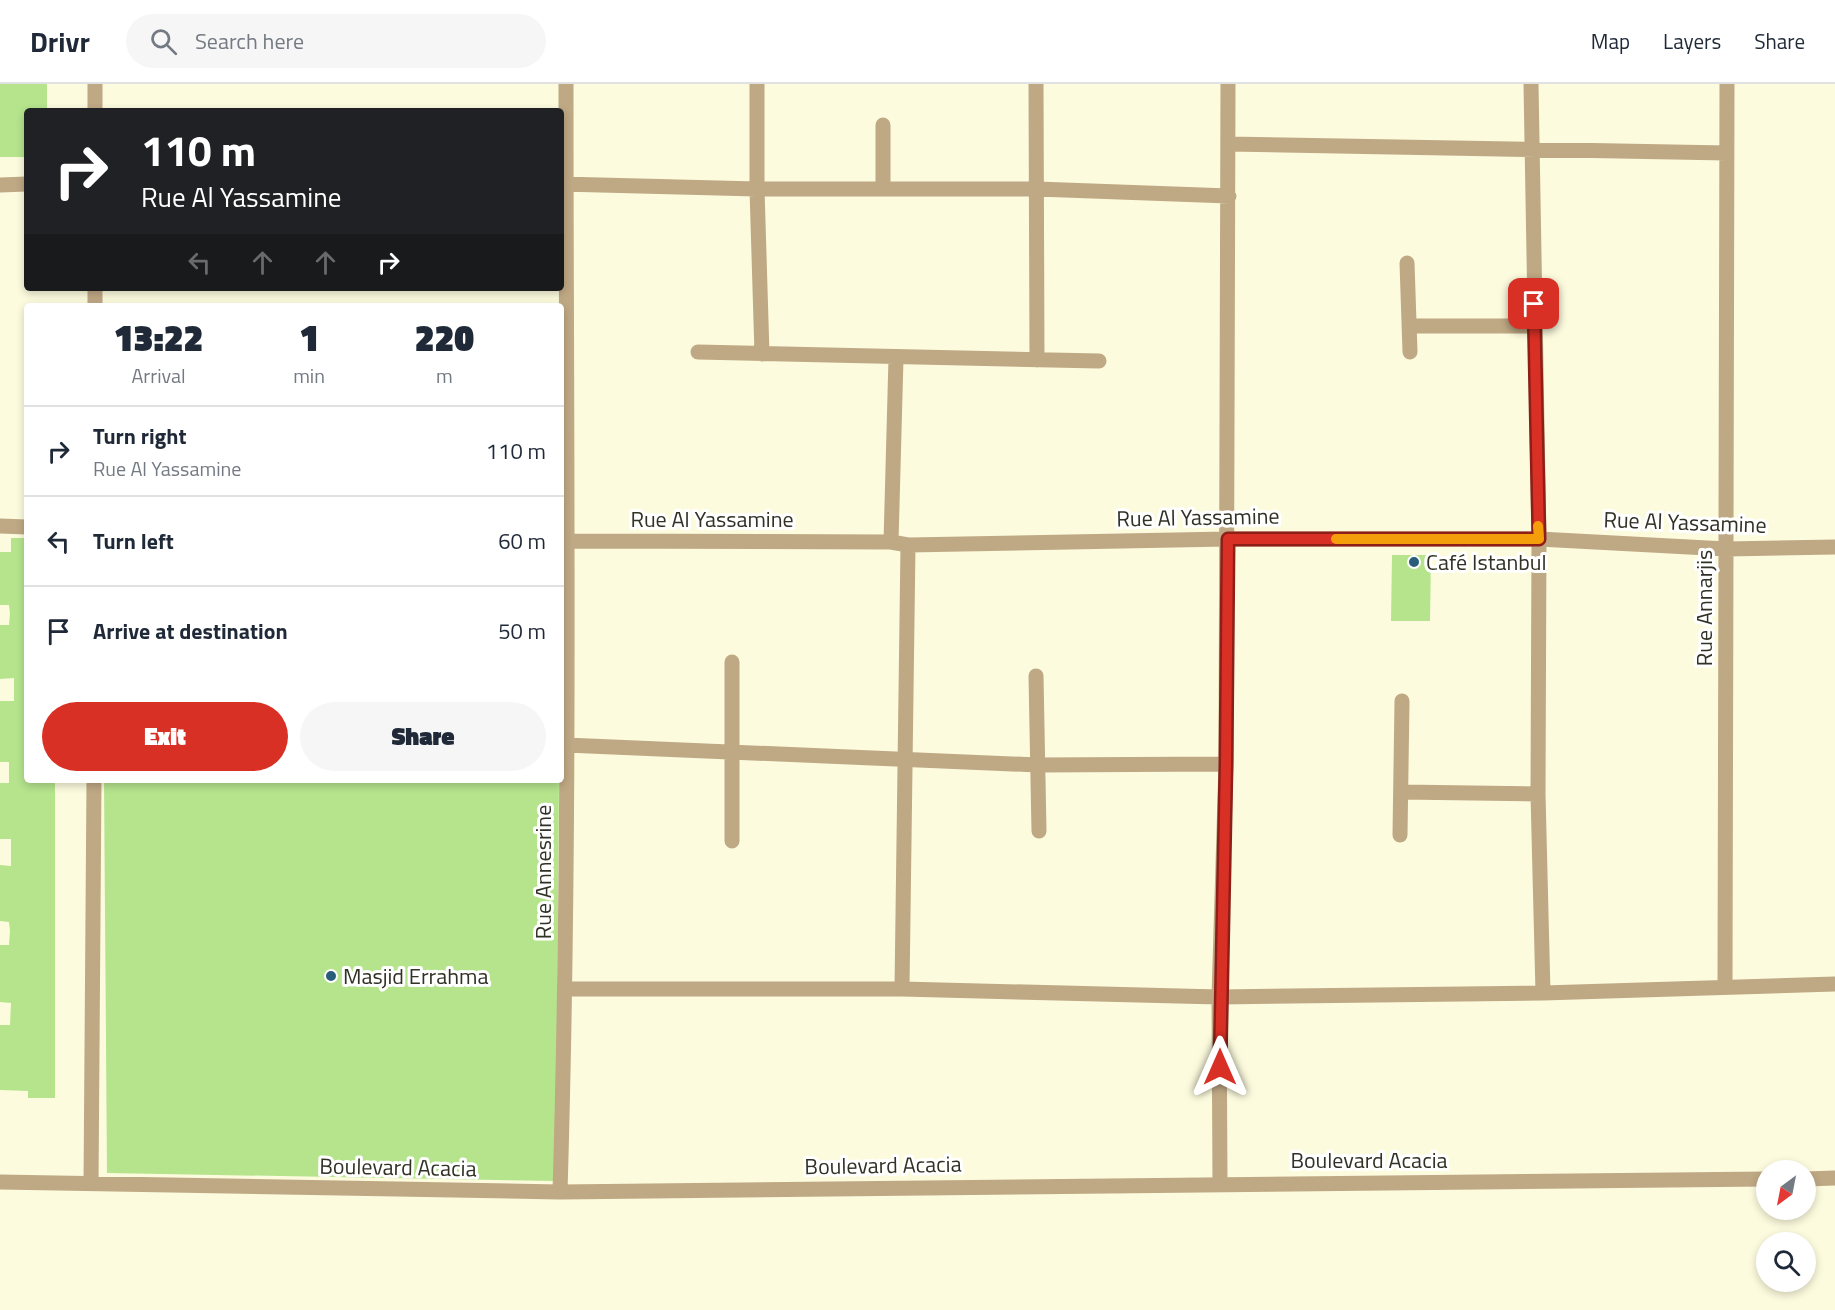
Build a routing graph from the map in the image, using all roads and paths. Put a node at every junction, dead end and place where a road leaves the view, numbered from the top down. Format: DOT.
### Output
graph roads {
  1 [pos="95,84"];
  2 [pos="566,84"];
  3 [pos="757,84"];
  4 [pos="1036,84"];
  5 [pos="1228,84"];
  6 [pos="1531,84"];
  7 [pos="1727,84"];
  8 [pos="95,108"];
  9 [pos="883,125"];
  10 [pos="1228,144"];
  11 [pos="1530,149"];
  12 [pos="564,151"];
  13 [pos="1728,153"];
  14 [pos="24,184"];
  15 [pos="564,184"];
  16 [pos="0,185"];
  17 [pos="883,188"];
  18 [pos="757,189"];
  19 [pos="1037,189"];
  20 [pos="1229,196"];
  21 [pos="1407,264"];
  22 [pos="1409,326"];
  23 [pos="1534,326"];
  24 [pos="698,352"];
  25 [pos="1410,352"];
  26 [pos="762,354"];
  27 [pos="897,358"];
  28 [pos="1037,360"];
  29 [pos="1099,361"];
  30 [pos="564,362"];
  31 [pos="0,526"];
  32 [pos="24,527"];
  33 [pos="1228,539"];
  34 [pos="1539,539"];
  35 [pos="565,541"];
  36 [pos="891,542"];
  37 [pos="908,545"];
  38 [pos="1835,547"];
  39 [pos="1726,549"];
  40 [pos="732,662"];
  41 [pos="1036,676"];
  42 [pos="1402,701"];
  43 [pos="566,745"];
  44 [pos="732,752"];
  45 [pos="903,759"];
  46 [pos="1226,764"];
  47 [pos="1038,765"];
  48 [pos="94,783"];
  49 [pos="1402,792"];
  50 [pos="1538,794"];
  51 [pos="1039,831"];
  52 [pos="1400,835"];
  53 [pos="732,842"];
  54 [pos="1835,984"];
  55 [pos="1725,987"];
  56 [pos="566,989"];
  57 [pos="902,989"];
  58 [pos="1544,993"];
  59 [pos="1220,997"];
  60 [pos="1835,1178"];
  61 [pos="1756,1179"];
  62 [pos="1816,1179"];
  63 [pos="0,1182"];
  64 [pos="1220,1183"];
  65 [pos="91,1184"];
  66 [pos="560,1192"];
  1 -- 8 [label="street"];
  2 -- 12 [label="street, Rue Annesrine"];
  3 -- 18 [label="street"];
  4 -- 19 [label="street"];
  5 -- 10 [label="street"];
  6 -- 11 [label="street"];
  7 -- 13 [label="street, Rue Annarjis"];
  9 -- 17 [label="street"];
  10 -- 11 [label="street"];
  10 -- 20 [label="street"];
  11 -- 13 [label="street"];
  11 -- 23 [label="street"];
  13 -- 39 [label="street, Rue Annarjis"];
  14 -- 16 [label="street"];
  15 -- 18 [label="street"];
  17 -- 18 [label="street"];
  17 -- 19 [label="street"];
  18 -- 26 [label="street"];
  19 -- 20 [label="street"];
  19 -- 28 [label="street"];
  20 -- 33 [label="street"];
  21 -- 22 [label="street"];
  22 -- 23 [label="street"];
  22 -- 25 [label="street"];
  23 -- 34 [label="street"];
  24 -- 26 [label="street"];
  26 -- 27 [label="street"];
  27 -- 28 [label="street"];
  27 -- 36 [label="street"];
  28 -- 29 [label="street"];
  30 -- 35 [label="street, Rue Annesrine"];
  31 -- 32 [label="street"];
  33 -- 34 [label="street, Rue Al Yassamine"];
  33 -- 37 [label="street, Rue Al Yassamine"];
  33 -- 46 [label="street"];
  34 -- 39 [label="street, Rue Al Yassamine"];
  34 -- 50 [label="street"];
  35 -- 36 [label="street, Rue Al Yassamine"];
  35 -- 43 [label="street, Rue Annesrine"];
  36 -- 37 [label="street, Rue Al Yassamine"];
  37 -- 45 [label="street"];
  38 -- 39 [label="street, Rue Al Yassamine"];
  39 -- 55 [label="street, Rue Annarjis"];
  40 -- 44 [label="street"];
  41 -- 47 [label="street"];
  42 -- 49 [label="street"];
  43 -- 44 [label="street"];
  43 -- 56 [label="street, Rue Annesrine"];
  44 -- 45 [label="street"];
  44 -- 53 [label="street"];
  45 -- 47 [label="street"];
  45 -- 57 [label="street"];
  46 -- 47 [label="street"];
  46 -- 59 [label="street"];
  47 -- 51 [label="street"];
  48 -- 65 [label="street"];
  49 -- 50 [label="street"];
  49 -- 52 [label="street"];
  50 -- 58 [label="street"];
  54 -- 55 [label="street"];
  55 -- 58 [label="street"];
  56 -- 57 [label="street"];
  56 -- 66 [label="street, Rue Annesrine"];
  57 -- 59 [label="street"];
  58 -- 59 [label="street"];
  59 -- 64 [label="street"];
  60 -- 62 [label="street"];
  61 -- 64 [label="street, Boulevard Acacia"];
  63 -- 65 [label="street, Boulevard Acacia"];
  64 -- 66 [label="street, Boulevard Acacia"];
  65 -- 66 [label="street, Boulevard Acacia"];
}
